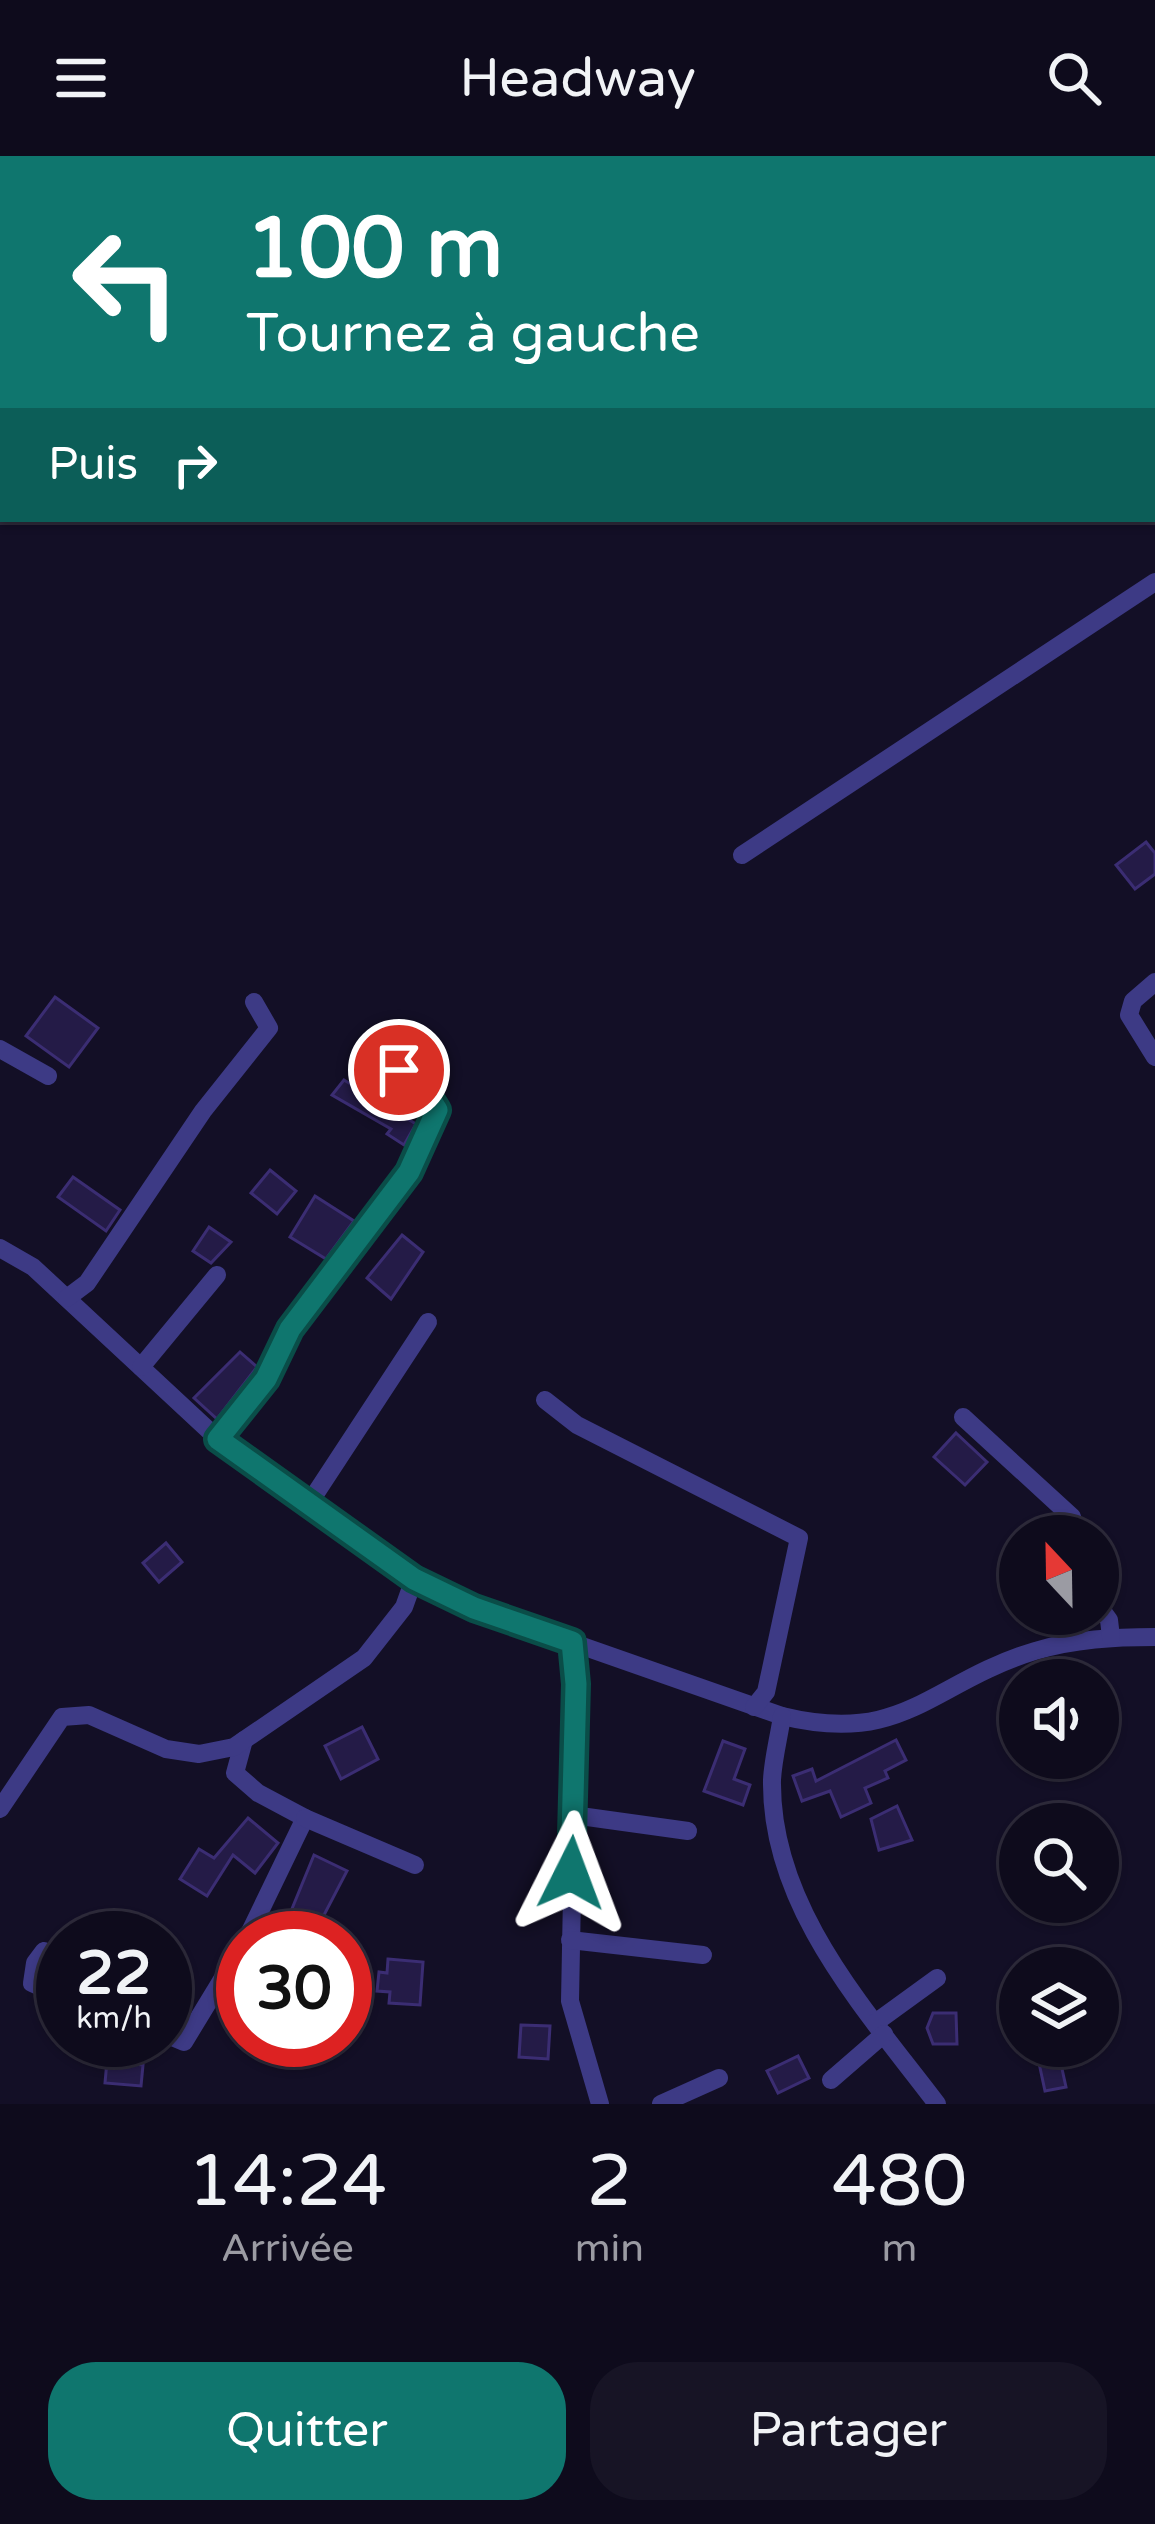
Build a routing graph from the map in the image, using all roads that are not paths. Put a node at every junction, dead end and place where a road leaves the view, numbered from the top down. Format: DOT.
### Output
graph roads {
  1 [pos="1155,582"];
  2 [pos="742,855"];
  3 [pos="1155,982"];
  4 [pos="254,1002"];
  5 [pos="0,1048"];
  6 [pos="376,1056"];
  7 [pos="1155,1058"];
  8 [pos="48,1076"];
  9 [pos="0,1248"];
  10 [pos="217,1275"];
  11 [pos="67,1298"];
  12 [pos="428,1322"];
  13 [pos="141,1367"];
  14 [pos="544,1400"];
  15 [pos="963,1417"];
  16 [pos="218,1439"];
  17 [pos="308,1505"];
  18 [pos="1070,1515"];
  19 [pos="414,1579"];
  20 [pos="1111,1637"];
  21 [pos="1155,1637"];
  22 [pos="572,1642"];
  23 [pos="754,1707"];
  24 [pos="782,1716"];
  25 [pos="244,1740"];
  26 [pos="0,1809"];
  27 [pos="573,1815"];
  28 [pos="305,1818"];
  29 [pos="688,1831"];
  30 [pos="415,1865"];
  31 [pos="260,1911"];
  32 [pos="570,1940"];
  33 [pos="703,1955"];
  34 [pos="938,1978"];
  35 [pos="216,1994"];
  36 [pos="879,2029"];
  37 [pos="192,2034"];
  38 [pos="718,2078"];
  39 [pos="831,2080"];
  40 [pos="600,2104"];
  41 [pos="662,2104"];
  42 [pos="937,2104"];
  1 -- 2 [label="street"];
  3 -- 7 [label="street"];
  4 -- 11 [label="street"];
  5 -- 8 [label="street"];
  6 -- 16 [label="street"];
  9 -- 11 [label="street"];
  10 -- 13 [label="street"];
  11 -- 13 [label="street"];
  12 -- 17 [label="street"];
  13 -- 16 [label="street"];
  14 -- 23 [label="street"];
  15 -- 18 [label="street"];
  16 -- 17 [label="street"];
  17 -- 19 [label="street"];
  19 -- 22 [label="street"];
  19 -- 25 [label="street"];
  20 -- 21 [label="street"];
  20 -- 24 [label="street"];
  22 -- 23 [label="street"];
  22 -- 27 [label="street"];
  23 -- 24 [label="street"];
  24 -- 36 [label="street"];
  25 -- 26 [label="street"];
  25 -- 28 [label="street"];
  27 -- 29 [label="street"];
  27 -- 32 [label="street"];
  28 -- 30 [label="street"];
  28 -- 31 [label="street"];
  32 -- 33 [label="street"];
  32 -- 40 [label="street"];
  34 -- 36 [label="street"];
  35 -- 37 [label="street"];
  36 -- 39 [label="street"];
  36 -- 42 [label="street"];
  38 -- 41 [label="street"];
}
